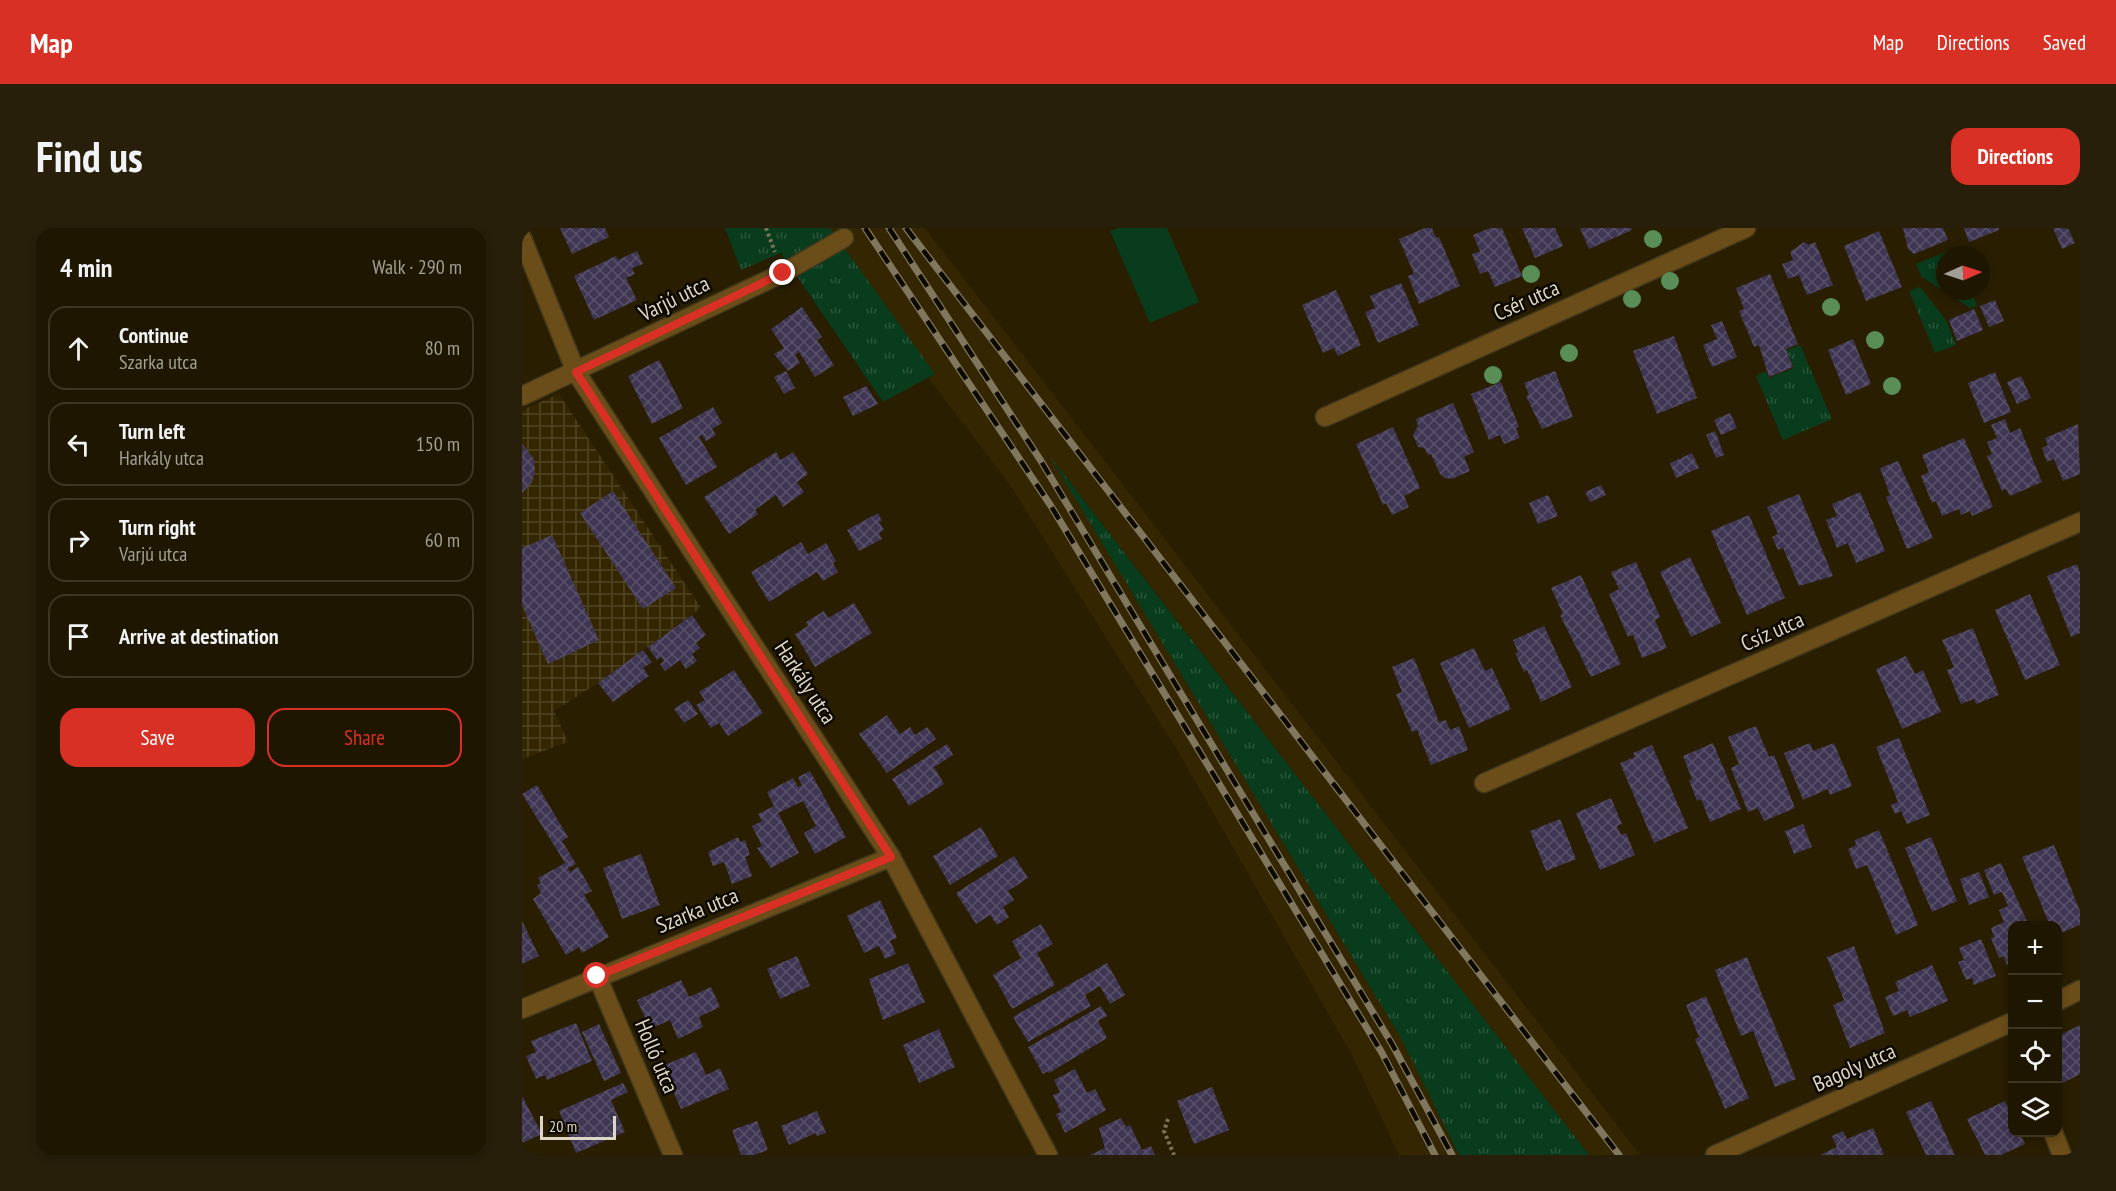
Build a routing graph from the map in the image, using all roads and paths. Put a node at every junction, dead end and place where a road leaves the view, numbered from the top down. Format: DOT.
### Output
graph roads {
  1 [pos="1746,228"];
  2 [pos="522,238"];
  3 [pos="844,238"];
  4 [pos="576,372"];
  5 [pos="522,396"];
  6 [pos="1326,417"];
  7 [pos="2080,522"];
  8 [pos="1484,783"];
  9 [pos="891,857"];
  10 [pos="597,976"];
  11 [pos="2080,990"];
  12 [pos="2062,999"];
  13 [pos="522,1009"];
  14 [pos="2008,1027"];
  15 [pos="1168,1119"];
  16 [pos="2055,1137"];
  17 [pos="673,1155"];
  18 [pos="1048,1155"];
  19 [pos="1174,1155"];
  20 [pos="1714,1155"];
  21 [pos="2062,1155"];
  1 -- 6 [label="street, Csér utca"];
  2 -- 4 [label="street, Harkály utca"];
  3 -- 4 [label="street, Varjú utca"];
  4 -- 5 [label="street, Varjú utca"];
  4 -- 9 [label="street, Harkály utca"];
  7 -- 8 [label="street, Csíz utca"];
  9 -- 10 [label="street, Szarka utca"];
  9 -- 18 [label="street, Harkály utca"];
  10 -- 13 [label="street, Szarka utca"];
  10 -- 17 [label="street, Holló utca"];
  11 -- 12 [label="street"];
  14 -- 20 [label="street, Bagoly utca"];
  15 -- 19 [label="path"];
  16 -- 21 [label="street"];
}
